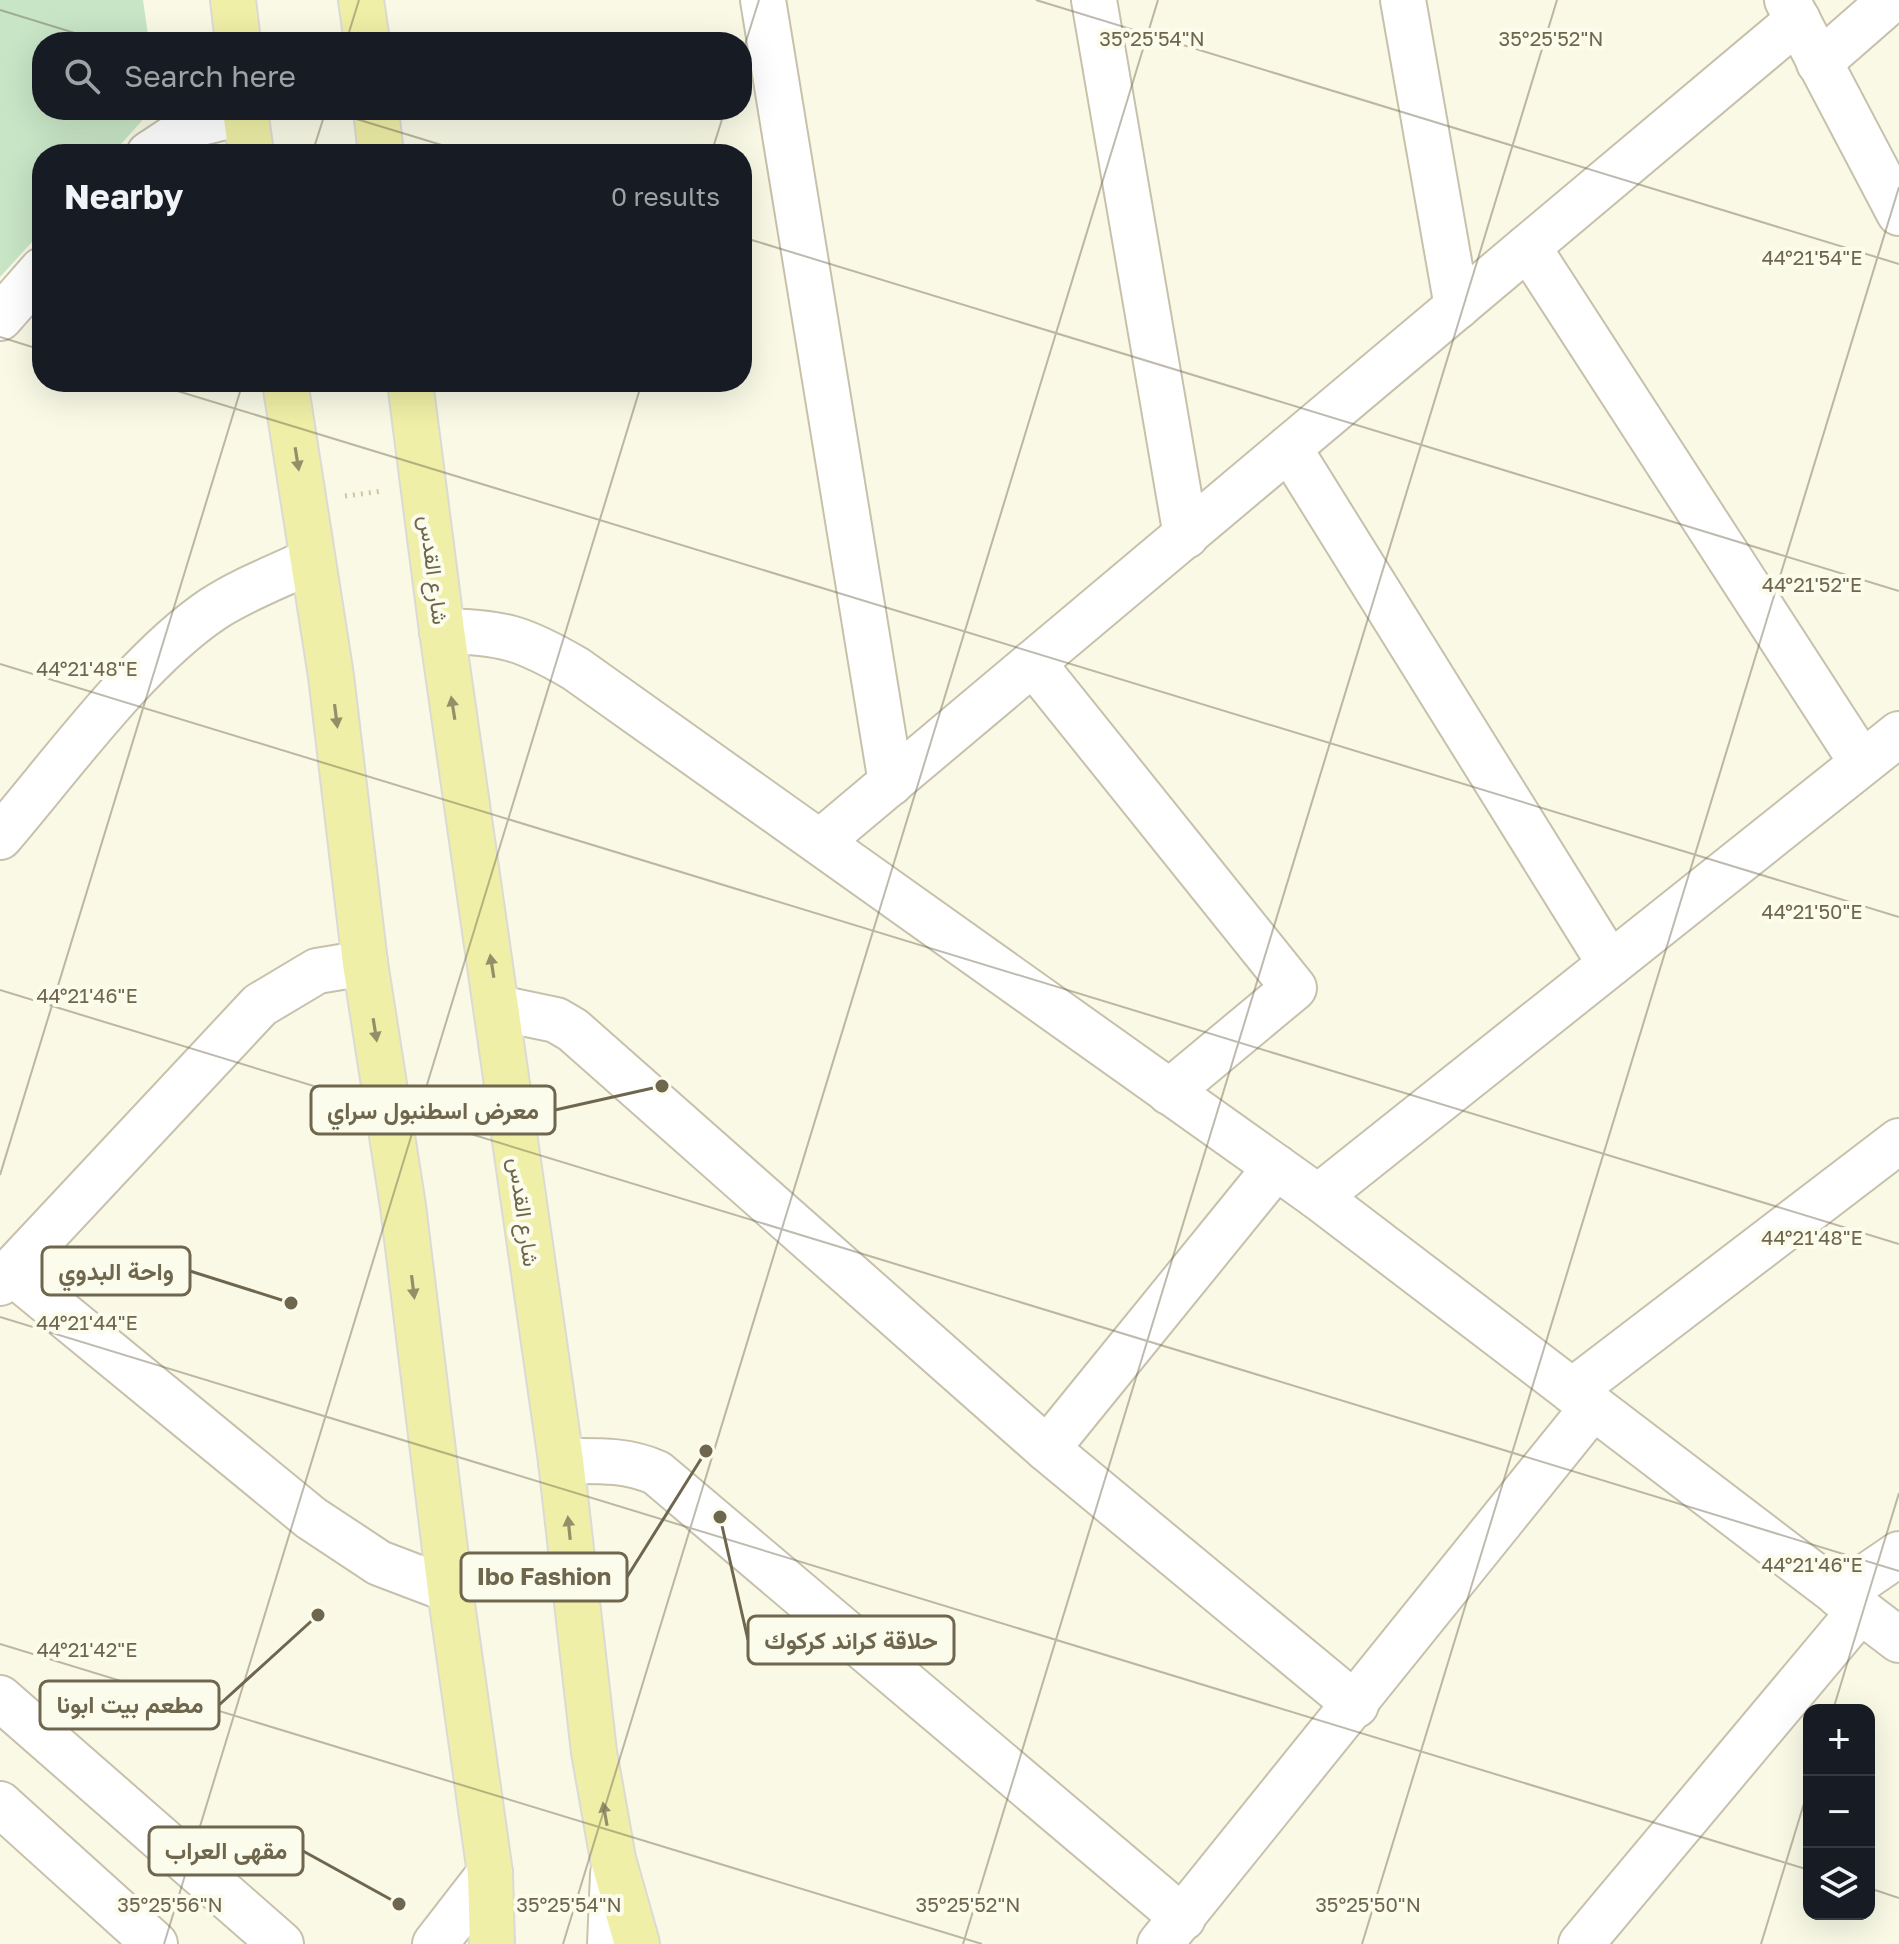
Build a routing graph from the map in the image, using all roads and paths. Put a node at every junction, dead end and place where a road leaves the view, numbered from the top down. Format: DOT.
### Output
graph roads {
  1 [pos="233,0"];
  2 [pos="361,0"];
  3 [pos="763,0"];
  4 [pos="1094,0"];
  5 [pos="1403,0"];
  6 [pos="1891,0"];
  7 [pos="1793,10"];
  8 [pos="237,32"];
  9 [pos="366,32"];
  10 [pos="1819,63"];
  11 [pos="377,120"];
  12 [pos="247,125"];
  13 [pos="164,144"];
  14 [pos="380,144"];
  15 [pos="1899,213"];
  16 [pos="1528,247"];
  17 [pos="32,281"];
  18 [pos="1457,307"];
  19 [pos="0,318"];
  20 [pos="286,392"];
  21 [pos="411,392"];
  22 [pos="1289,448"];
  23 [pos="423,486"];
  24 [pos="303,502"];
  25 [pos="1186,536"];
  26 [pos="312,560"];
  27 [pos="442,631"];
  28 [pos="1033,663"];
  29 [pos="1899,734"];
  30 [pos="1862,763"];
  31 [pos="891,783"];
  32 [pos="0,837"];
  33 [pos="820,842"];
  34 [pos="365,963"];
  35 [pos="1610,964"];
  36 [pos="498,1008"];
  37 [pos="1169,1092"];
  38 [pos="1899,1141"];
  39 [pos="1276,1167"];
  40 [pos="1318,1197"];
  41 [pos="5,1277"];
  42 [pos="1583,1399"];
  43 [pos="1047,1449"];
  44 [pos="561,1461"];
  45 [pos="1899,1554"];
  46 [pos="450,1590"];
  47 [pos="1850,1603"];
  48 [pos="1899,1640"];
  49 [pos="0,1698"];
  50 [pos="1356,1705"];
  51 [pos="0,1804"];
  52 [pos="613,1859"];
  53 [pos="490,1873"];
  54 [pos="1172,1931"];
  55 [pos="155,1944"];
  56 [pos="281,1944"];
  57 [pos="435,1944"];
  58 [pos="492,1944"];
  59 [pos="511,1944"];
  60 [pos="610,1944"];
  61 [pos="637,1944"];
  62 [pos="1581,1944"];
  1 -- 8 [label="main road"];
  2 -- 9 [label="main road"];
  3 -- 31 [label="street"];
  4 -- 25 [label="street"];
  5 -- 18 [label="street"];
  6 -- 10 [label="street"];
  7 -- 10 [label="street"];
  7 -- 16 [label="street"];
  10 -- 15 [label="street"];
  11 -- 14 [label="main road"];
  12 -- 13 [label="street"];
  16 -- 18 [label="street"];
  16 -- 30 [label="street"];
  17 -- 19 [label="street"];
  18 -- 22 [label="street"];
  20 -- 24 [label="main road, one-way"];
  21 -- 23 [label="main road, شارع القدس"];
  22 -- 25 [label="street"];
  22 -- 35 [label="street"];
  23 -- 24 [label="path"];
  23 -- 27 [label="main road, شارع القدس"];
  24 -- 26 [label="main road"];
  25 -- 28 [label="street"];
  26 -- 32 [label="street"];
  26 -- 34 [label="main road, one-way"];
  27 -- 33 [label="street"];
  36 -- 27 [label="main road, شارع القدس, one-way"];
  28 -- 31 [label="street"];
  28 -- 37 [label="street"];
  29 -- 30 [label="street"];
  30 -- 35 [label="street"];
  31 -- 33 [label="street"];
  33 -- 37 [label="street"];
  34 -- 41 [label="street"];
  34 -- 46 [label="main road, one-way"];
  35 -- 40 [label="street"];
  36 -- 43 [label="street"];
  36 -- 44 [label="main road, شارع القدس"];
  37 -- 39 [label="street"];
  38 -- 42 [label="street"];
  39 -- 40 [label="street"];
  39 -- 43 [label="street"];
  40 -- 42 [label="street"];
  41 -- 46 [label="street"];
  42 -- 47 [label="street"];
  42 -- 50 [label="street"];
  43 -- 50 [label="street"];
  52 -- 44 [label="main road, شارع القدس, one-way"];
  44 -- 54 [label="street"];
  45 -- 47 [label="street"];
  46 -- 53 [label="main road"];
  47 -- 48 [label="street"];
  47 -- 62 [label="street"];
  49 -- 56 [label="street"];
  50 -- 54 [label="street"];
  51 -- 55 [label="street"];
  52 -- 60 [label="street"];
  52 -- 61 [label="main road, شارع القدس"];
  53 -- 57 [label="street"];
  53 -- 58 [label="main road"];
  53 -- 59 [label="street"];
}
